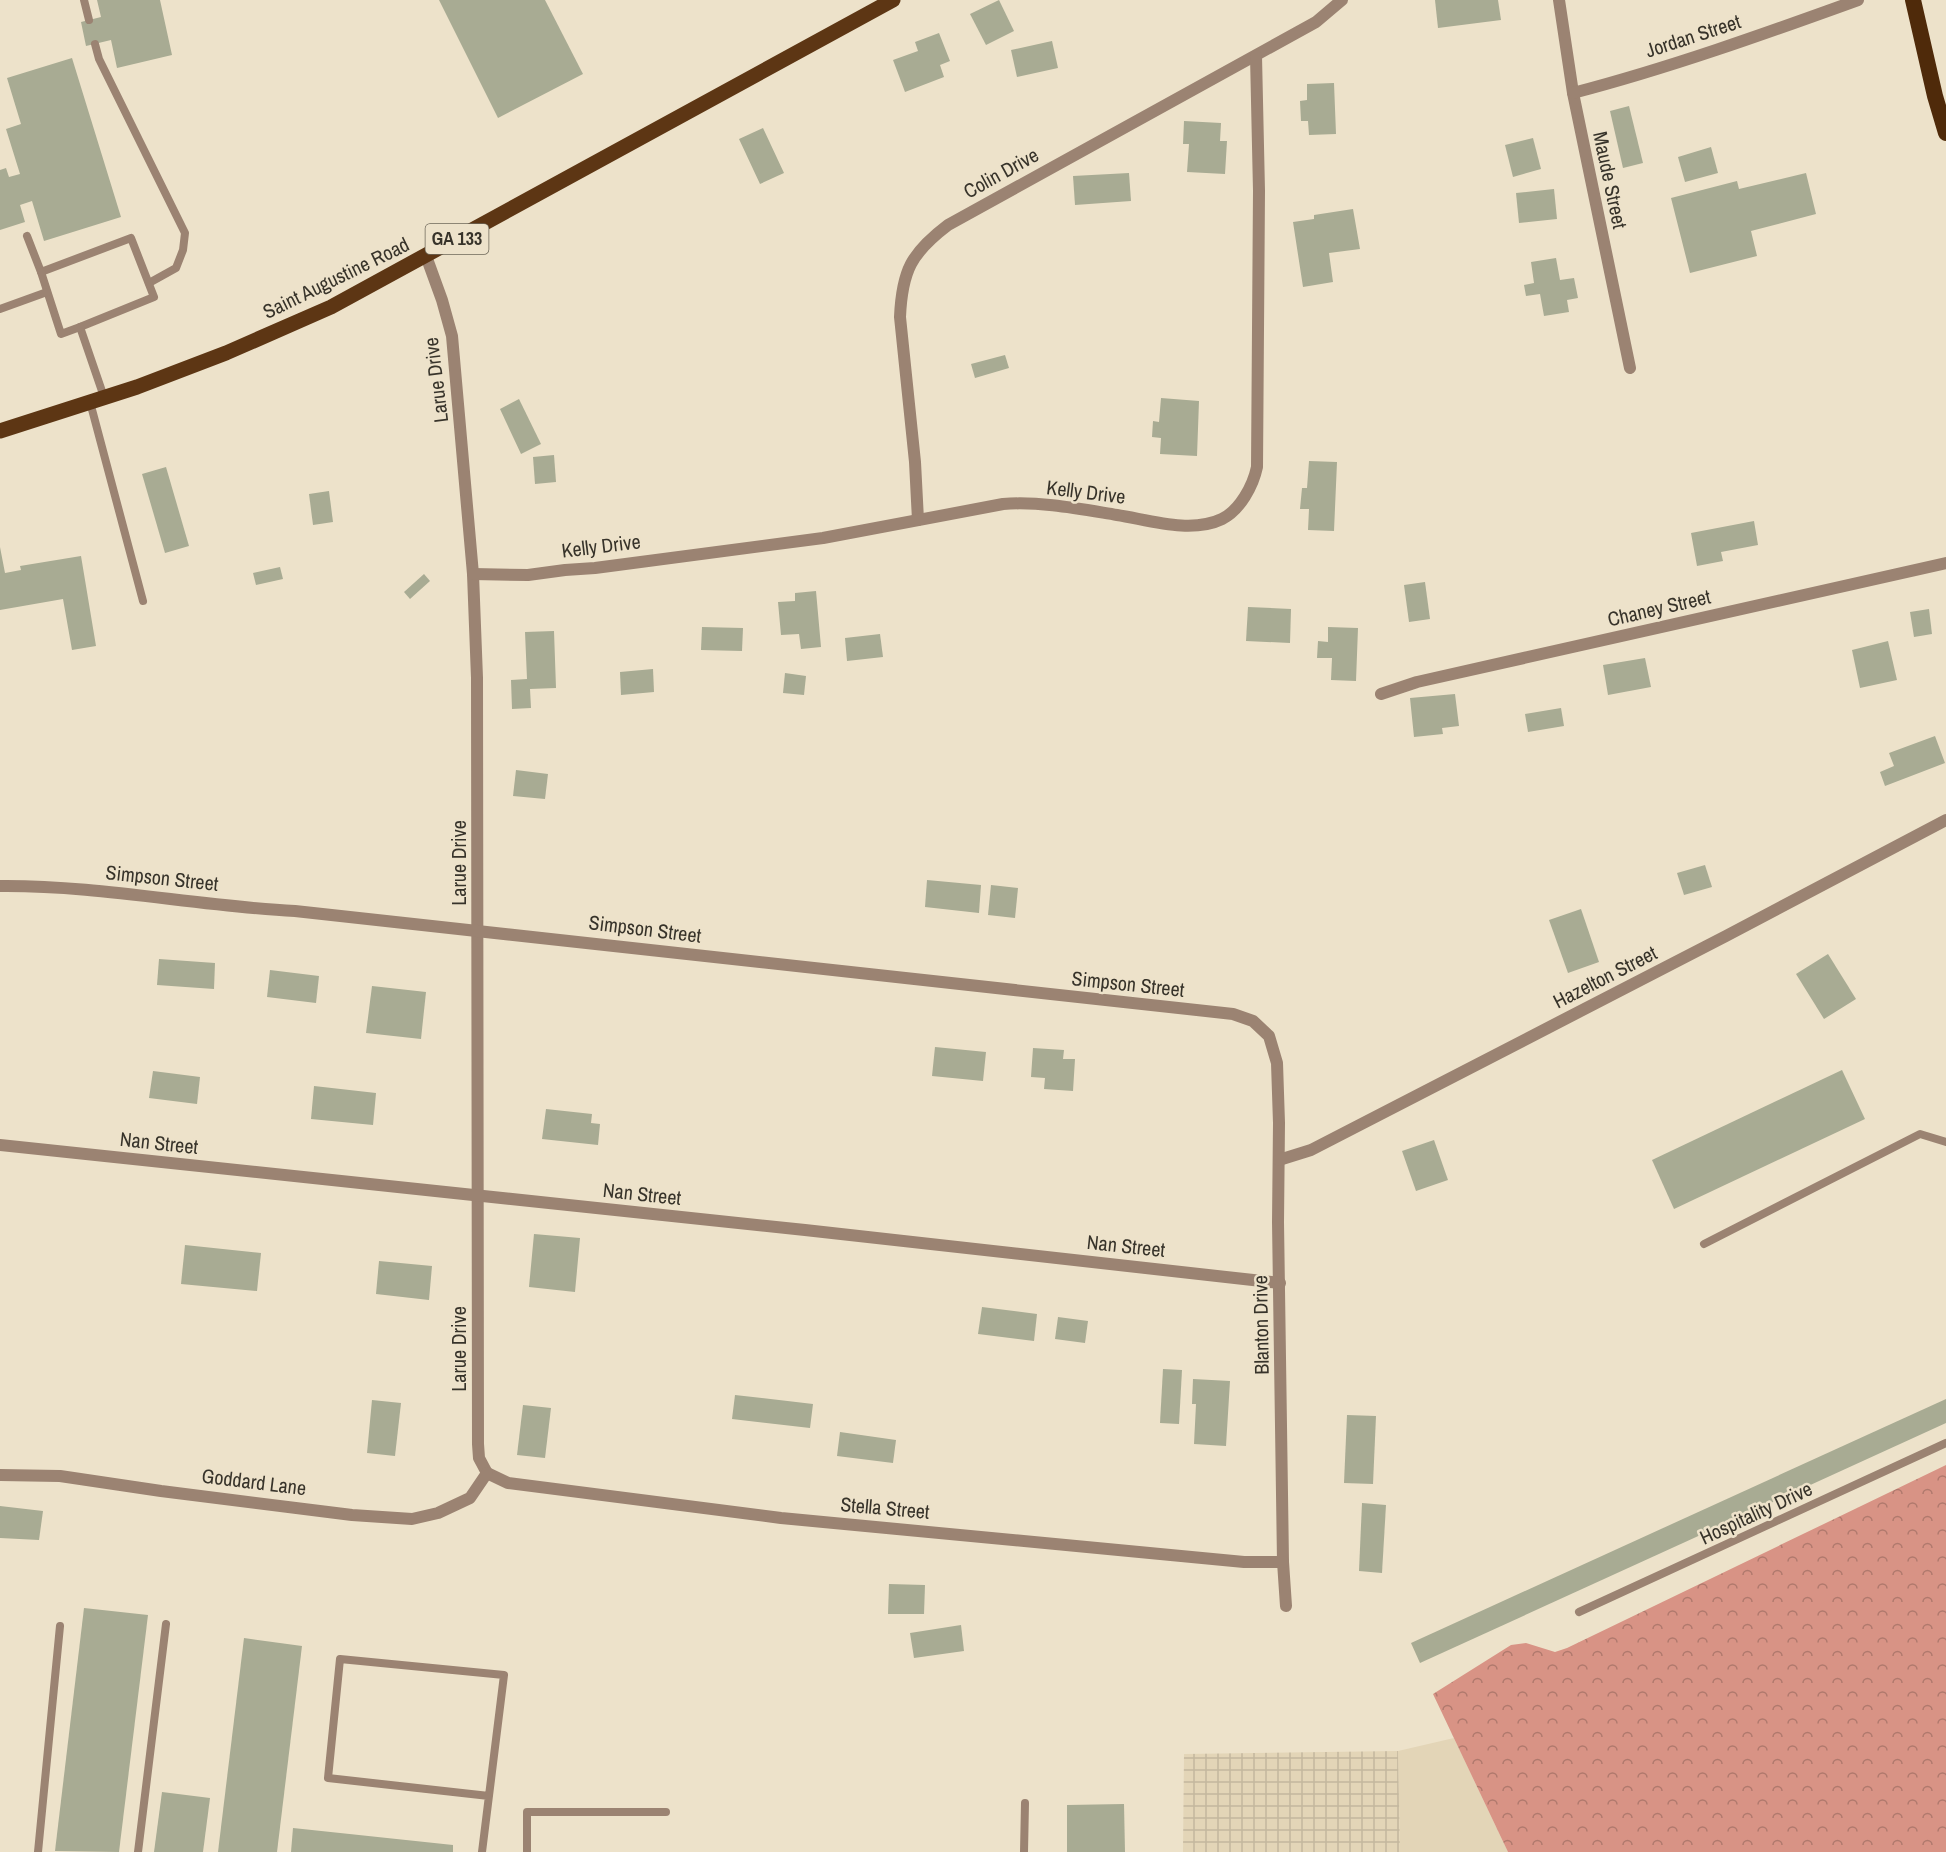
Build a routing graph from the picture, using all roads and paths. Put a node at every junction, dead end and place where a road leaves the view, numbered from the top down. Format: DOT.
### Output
graph roads {
  1 [pos="84,0"];
  2 [pos="893,0"];
  3 [pos="1342,0"];
  4 [pos="1559,0"];
  5 [pos="1858,0"];
  6 [pos="1913,0"];
  7 [pos="89,20"];
  8 [pos="95,44"];
  9 [pos="1256,56"];
  10 [pos="1573,93"];
  11 [pos="1946,133"];
  12 [pos="27,236"];
  13 [pos="426,256"];
  14 [pos="41,272"];
  15 [pos="149,283"];
  16 [pos="48,292"];
  17 [pos="0,309"];
  18 [pos="80,327"];
  19 [pos="1630,368"];
  20 [pos="97,399"];
  21 [pos="0,431"];
  22 [pos="918,520"];
  23 [pos="1946,563"];
  24 [pos="473,574"];
  25 [pos="143,601"];
  26 [pos="1381,694"];
  27 [pos="1946,820"];
  28 [pos="0,886"];
  29 [pos="479,930"];
  30 [pos="1272,1045"];
  31 [pos="1946,1142"];
  32 [pos="0,1145"];
  33 [pos="1278,1160"];
  34 [pos="479,1197"];
  35 [pos="1704,1244"];
  36 [pos="1280,1283"];
  37 [pos="1946,1443"];
  38 [pos="488,1473"];
  39 [pos="0,1475"];
  40 [pos="1283,1562"];
  41 [pos="1286,1606"];
  42 [pos="1579,1612"];
  43 [pos="166,1624"];
  44 [pos="60,1626"];
  45 [pos="489,1796"];
  46 [pos="1025,1803"];
  47 [pos="666,1812"];
  48 [pos="38,1852"];
  49 [pos="138,1852"];
  50 [pos="482,1852"];
  51 [pos="527,1852"];
  52 [pos="1024,1852"];
  1 -- 7 [label="lane"];
  2 -- 13 [label="main road, Saint Augustine Road / GA 133"];
  3 -- 9 [label="street, Colin Drive"];
  4 -- 10 [label="street, Maude Street"];
  5 -- 10 [label="street, Jordan Street"];
  6 -- 11 [label="highway"];
  8 -- 15 [label="lane"];
  9 -- 22 [label="street, Colin Drive"];
  9 -- 22 [label="street, Kelly Drive"];
  10 -- 19 [label="street, Maude Street"];
  12 -- 14 [label="lane"];
  13 -- 20 [label="main road, Saint Augustine Road / GA 133"];
  13 -- 24 [label="street, Larue Drive"];
  14 -- 15 [label="lane"];
  14 -- 16 [label="lane"];
  15 -- 18 [label="lane"];
  16 -- 17 [label="lane"];
  16 -- 18 [label="lane"];
  18 -- 20 [label="lane"];
  20 -- 21 [label="main road, Saint Augustine Road / GA 133"];
  20 -- 25 [label="lane"];
  22 -- 24 [label="street, Kelly Drive"];
  23 -- 26 [label="street, Chaney Street"];
  24 -- 29 [label="street, Larue Drive"];
  27 -- 33 [label="street, Hazelton Street"];
  28 -- 29 [label="street, Simpson Street"];
  29 -- 30 [label="street, Simpson Street"];
  29 -- 34 [label="street, Larue Drive"];
  30 -- 33 [label="street, Blanton Drive"];
  31 -- 35 [label="lane"];
  32 -- 34 [label="street, Nan Street"];
  33 -- 36 [label="street, Blanton Drive"];
  34 -- 36 [label="street, Nan Street"];
  34 -- 38 [label="street, Larue Drive"];
  36 -- 40 [label="street, Blanton Drive"];
  37 -- 42 [label="lane, Hospitality Drive"];
  38 -- 39 [label="street, Goddard Lane"];
  38 -- 40 [label="street, Stella Street"];
  40 -- 41 [label="street, Blanton Drive"];
  43 -- 49 [label="lane"];
  44 -- 48 [label="lane"];
  45 -- 45 [label="lane"];
  45 -- 50 [label="lane"];
  46 -- 52 [label="lane"];
  47 -- 51 [label="lane"];
}
